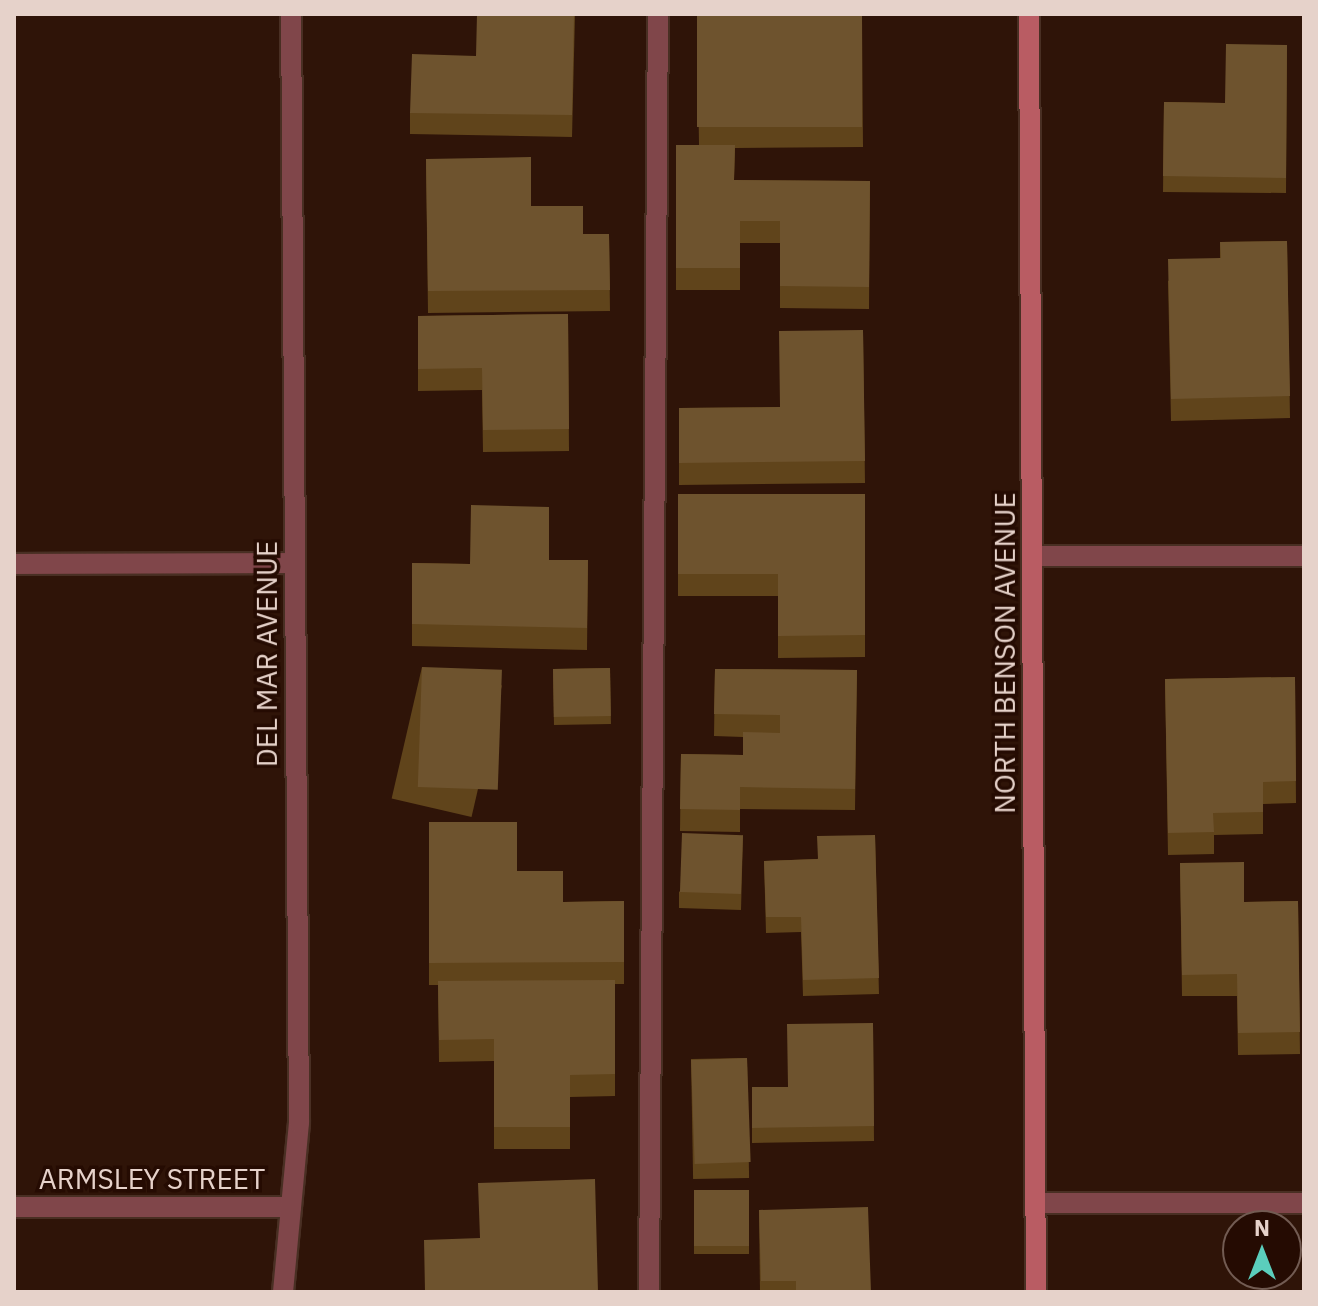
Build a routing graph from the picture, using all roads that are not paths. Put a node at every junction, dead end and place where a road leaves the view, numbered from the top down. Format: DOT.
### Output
graph roads {
  1 [pos="291,14"];
  2 [pos="658,14"];
  3 [pos="1029,14"];
  4 [pos="1032,556"];
  5 [pos="1304,556"];
  6 [pos="294,563"];
  7 [pos="14,564"];
  8 [pos="1036,1203"];
  9 [pos="1304,1203"];
  10 [pos="14,1207"];
  11 [pos="291,1207"];
  12 [pos="283,1292"];
  13 [pos="649,1292"];
  14 [pos="1036,1292"];
  1 -- 6 [label="street, DEL MAR AVENUE"];
  2 -- 13 [label="street"];
  3 -- 4 [label="main road, NORTH BENSON AVENUE"];
  4 -- 5 [label="street"];
  4 -- 8 [label="main road, NORTH BENSON AVENUE"];
  6 -- 7 [label="street"];
  6 -- 11 [label="street, DEL MAR AVENUE"];
  8 -- 9 [label="street"];
  8 -- 14 [label="main road, NORTH BENSON AVENUE"];
  10 -- 11 [label="street, ARMSLEY STREET"];
  11 -- 12 [label="street, DEL MAR AVENUE"];
}
